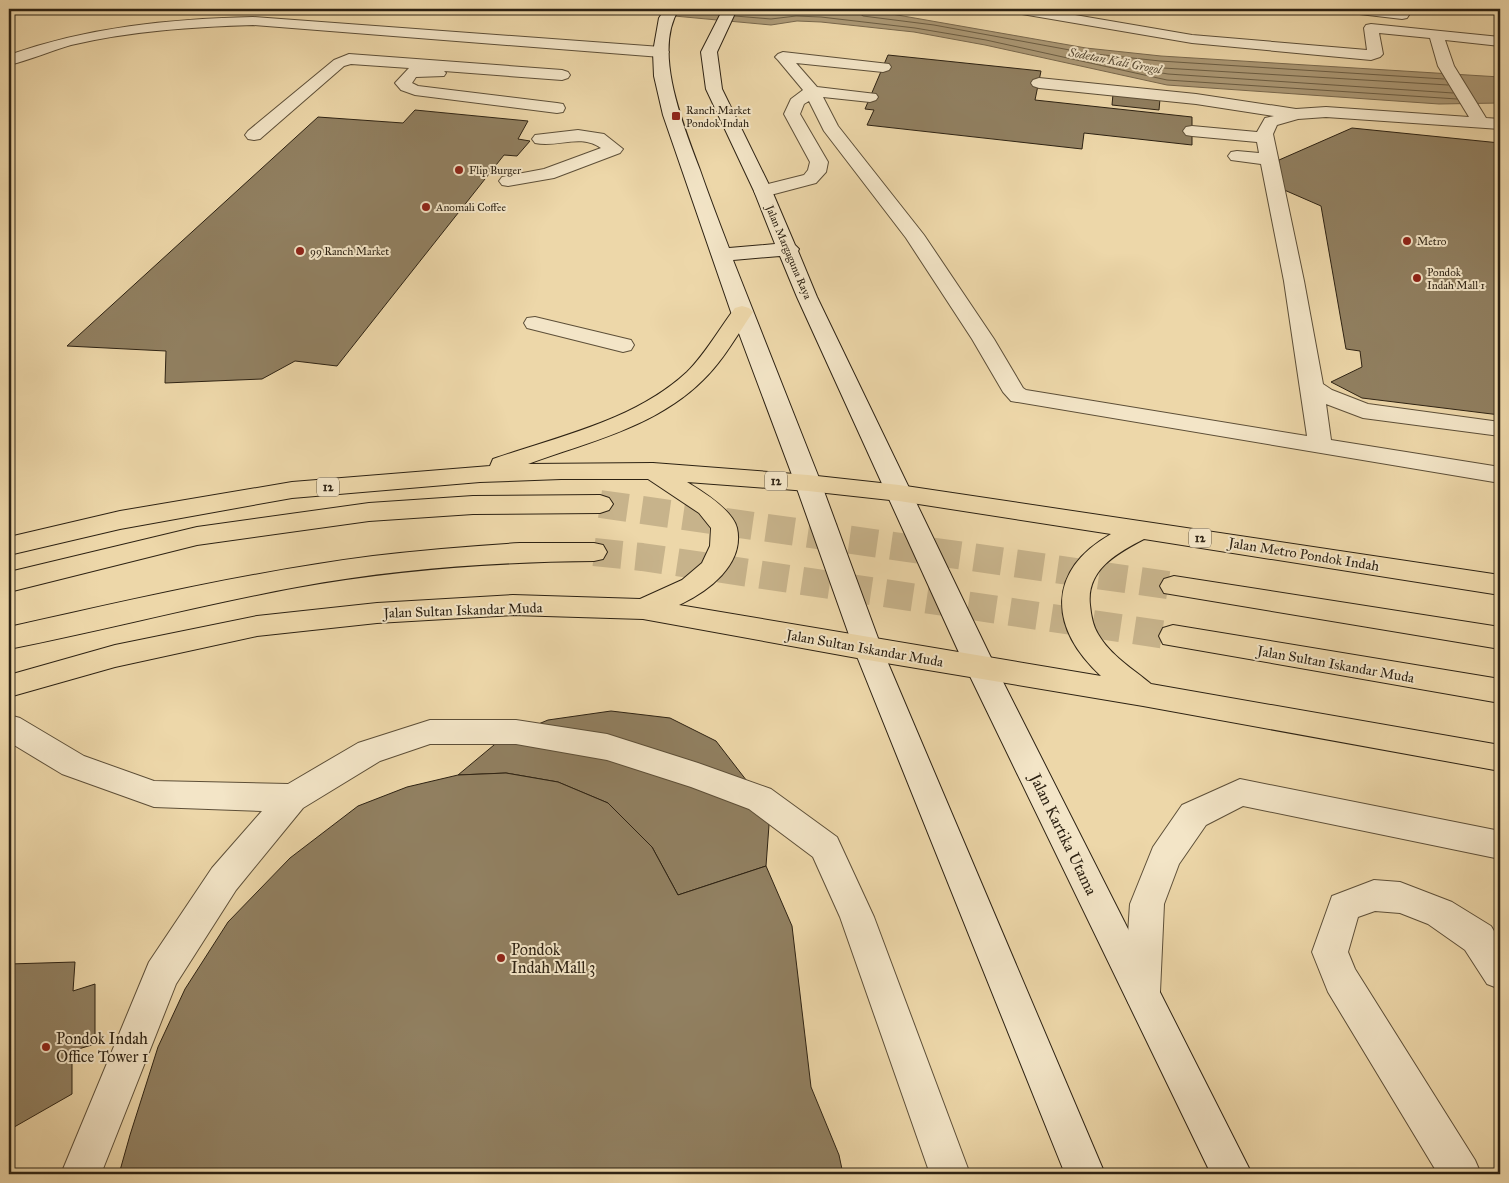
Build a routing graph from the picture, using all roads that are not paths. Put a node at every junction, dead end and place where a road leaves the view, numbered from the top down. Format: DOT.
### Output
graph roads {
  1 [pos="1016,9"];
  2 [pos="1352,9"];
  3 [pos="669,13"];
  4 [pos="726,15"];
  5 [pos="1420,18"];
  6 [pos="1436,35"];
  7 [pos="1500,41"];
  8 [pos="661,52"];
  9 [pos="9,60"];
  10 [pos="883,67"];
  11 [pos="1039,83"];
  12 [pos="812,91"];
  13 [pos="870,97"];
  14 [pos="557,108"];
  15 [pos="1296,114"];
  16 [pos="1491,123"];
  17 [pos="1192,131"];
  18 [pos="254,135"];
  19 [pos="1264,138"];
  20 [pos="541,139"];
  21 [pos="1237,156"];
  22 [pos="1269,160"];
  23 [pos="508,181"];
  24 [pos="763,191"];
  25 [pos="788,249"];
  26 [pos="722,254"];
  27 [pos="742,312"];
  28 [pos="535,323"];
  29 [pos="623,344"];
  30 [pos="1312,387"];
  31 [pos="1500,430"];
  32 [pos="1320,444"];
  33 [pos="653,471"];
  34 [pos="480,474"];
  35 [pos="1500,475"];
  36 [pos="808,483"];
  37 [pos="899,493"];
  38 [pos="600,504"];
  39 [pos="1144,529"];
  40 [pos="9,546"];
  41 [pos="594,552"];
  42 [pos="9,582"];
  43 [pos="1500,585"];
  44 [pos="1174,586"];
  45 [pos="643,609"];
  46 [pos="1172,636"];
  47 [pos="9,638"];
  48 [pos="1500,638"];
  49 [pos="868,649"];
  50 [pos="981,668"];
  51 [pos="9,686"];
  52 [pos="1500,691"];
  53 [pos="1143,694"];
  54 [pos="9,727"];
  55 [pos="1500,758"];
  56 [pos="292,798"];
  57 [pos="1500,845"];
  58 [pos="1500,972"];
  59 [pos="1142,992"];
  60 [pos="81,1174"];
  61 [pos="950,1174"];
  62 [pos="1085,1174"];
  63 [pos="1232,1174"];
  64 [pos="1461,1174"];
  1 -- 6 [label="main road"];
  2 -- 5 [label="main road"];
  3 -- 8 [label="main road"];
  4 -- 24 [label="main road, Jalan Margaguna Raya"];
  6 -- 7 [label="main road"];
  6 -- 16 [label="main road"];
  8 -- 9 [label="main road"];
  8 -- 26 [label="main road"];
  10 -- 12 [label="main road"];
  11 -- 15 [label="main road"];
  12 -- 13 [label="main road"];
  12 -- 24 [label="main road"];
  12 -- 32 [label="main road"];
  14 -- 18 [label="main road"];
  15 -- 16 [label="main road"];
  15 -- 19 [label="main road"];
  17 -- 19 [label="main road"];
  19 -- 22 [label="main road"];
  20 -- 23 [label="main road"];
  21 -- 22 [label="main road"];
  22 -- 30 [label="main road"];
  24 -- 25 [label="main road, Jalan Margaguna Raya"];
  25 -- 26 [label="main road"];
  25 -- 37 [label="main road, Jalan Margaguna Raya"];
  26 -- 27 [label="main road"];
  27 -- 34 [label="highway"];
  27 -- 36 [label="main road"];
  28 -- 29 [label="main road"];
  30 -- 31 [label="main road"];
  30 -- 32 [label="main road"];
  32 -- 35 [label="main road"];
  33 -- 34 [label="highway, 12"];
  33 -- 36 [label="highway, 12"];
  33 -- 45 [label="highway"];
  34 -- 40 [label="highway, 12"];
  36 -- 37 [label="highway, 12"];
  36 -- 49 [label="main road"];
  37 -- 39 [label="highway, Jalan Metro Pondok Indah / 12"];
  37 -- 50 [label="main road, Jalan Kartika Utama"];
  38 -- 42 [label="highway, 12"];
  39 -- 43 [label="highway, Jalan Metro Pondok Indah / 12"];
  39 -- 53 [label="highway"];
  41 -- 47 [label="highway"];
  44 -- 48 [label="highway"];
  45 -- 49 [label="highway, Jalan Sultan Iskandar Muda"];
  45 -- 51 [label="highway, Jalan Sultan Iskandar Muda"];
  46 -- 52 [label="highway, Jalan Sultan Iskandar Muda"];
  49 -- 50 [label="highway, Jalan Sultan Iskandar Muda"];
  49 -- 62 [label="main road"];
  50 -- 53 [label="highway"];
  50 -- 59 [label="main road, Jalan Kartika Utama"];
  53 -- 55 [label="highway"];
  54 -- 56 [label="main road"];
  56 -- 60 [label="main road"];
  56 -- 61 [label="main road"];
  57 -- 59 [label="main road"];
  58 -- 64 [label="main road"];
  59 -- 63 [label="main road, Jalan Kartika Utama"];
}
